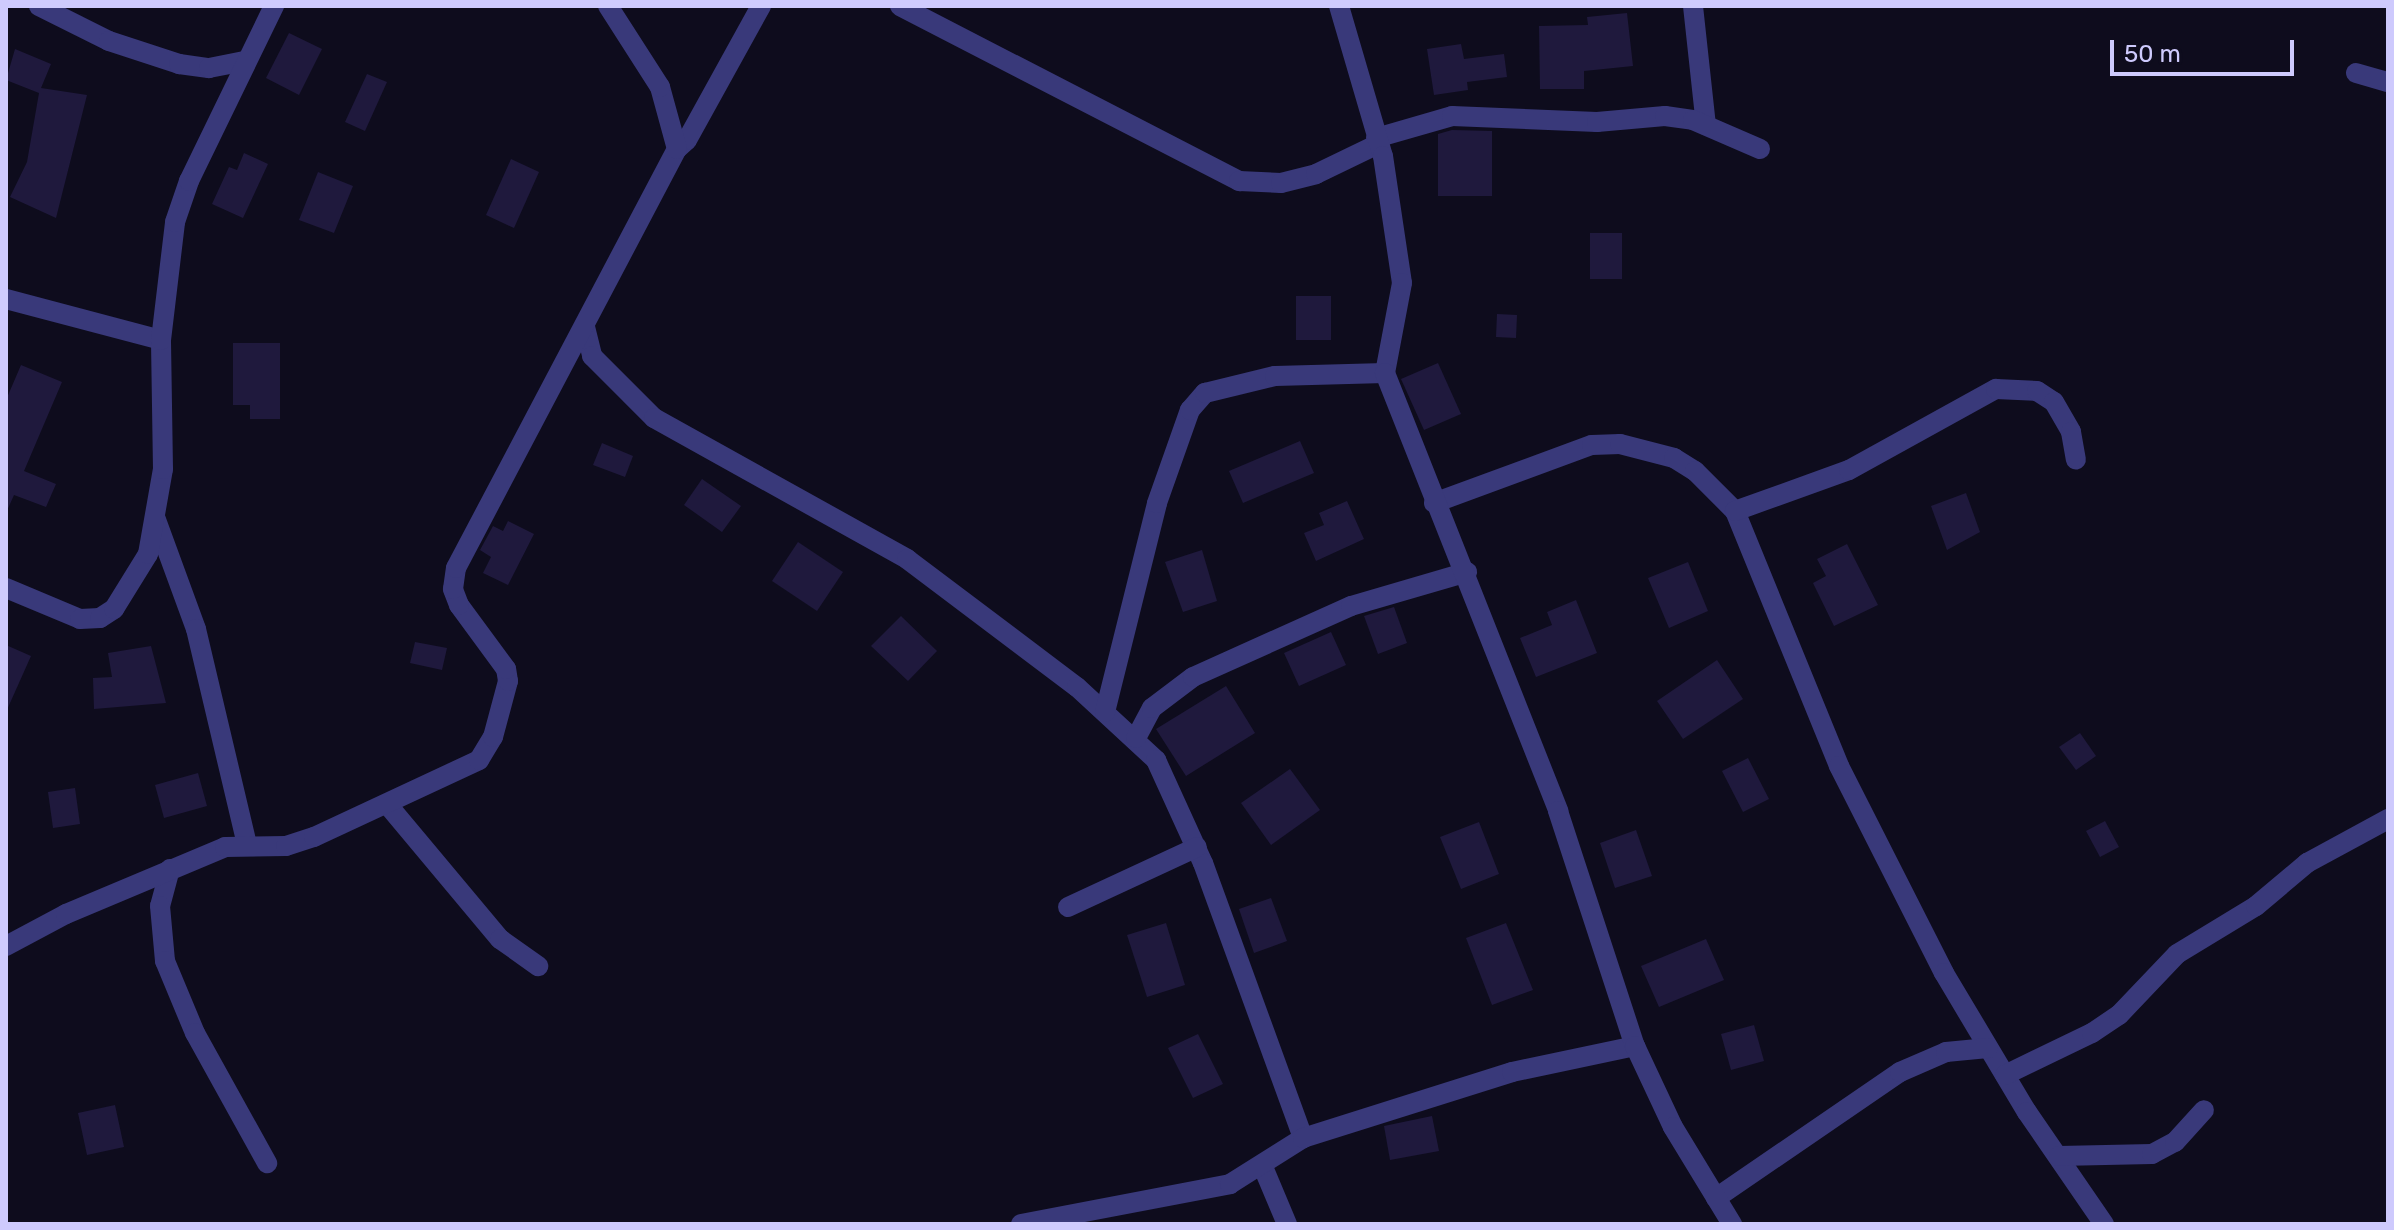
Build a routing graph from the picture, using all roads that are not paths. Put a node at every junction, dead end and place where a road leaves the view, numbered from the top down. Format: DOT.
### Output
graph roads {
  1 [pos="39,6"];
  2 [pos="274,6"];
  3 [pos="608,6"];
  4 [pos="761,6"];
  5 [pos="900,6"];
  6 [pos="1339,6"];
  7 [pos="1693,6"];
  8 [pos="245,61"];
  9 [pos="2356,73"];
  10 [pos="2388,82"];
  11 [pos="1706,125"];
  12 [pos="1377,141"];
  13 [pos="677,149"];
  14 [pos="1760,149"];
  15 [pos="6,299"];
  16 [pos="585,327"];
  17 [pos="161,340"];
  18 [pos="1385,373"];
  19 [pos="2076,460"];
  20 [pos="1434,503"];
  21 [pos="1735,511"];
  22 [pos="155,517"];
  23 [pos="1467,572"];
  24 [pos="6,588"];
  25 [pos="1105,712"];
  26 [pos="1136,738"];
  27 [pos="387,804"];
  28 [pos="2388,819"];
  29 [pos="247,844"];
  30 [pos="1197,847"];
  31 [pos="170,869"];
  32 [pos="1068,907"];
  33 [pos="6,946"];
  34 [pos="538,966"];
  35 [pos="1635,1046"];
  36 [pos="1988,1048"];
  37 [pos="2005,1075"];
  38 [pos="2204,1110"];
  39 [pos="1303,1138"];
  40 [pos="2059,1156"];
  41 [pos="267,1163"];
  42 [pos="1263,1167"];
  43 [pos="1716,1198"];
  44 [pos="1021,1224"];
  45 [pos="1287,1224"];
  46 [pos="1732,1224"];
  47 [pos="2104,1224"];
  1 -- 8 [label="street"];
  2 -- 8 [label="street"];
  3 -- 13 [label="street"];
  4 -- 13 [label="street"];
  5 -- 12 [label="street"];
  6 -- 12 [label="street"];
  7 -- 11 [label="street"];
  8 -- 17 [label="street"];
  9 -- 10 [label="street"];
  11 -- 12 [label="street"];
  11 -- 14 [label="street"];
  12 -- 18 [label="street"];
  13 -- 16 [label="street"];
  15 -- 17 [label="street"];
  16 -- 25 [label="street"];
  16 -- 27 [label="street"];
  17 -- 22 [label="street"];
  18 -- 20 [label="street"];
  18 -- 25 [label="street"];
  19 -- 21 [label="street"];
  20 -- 21 [label="street"];
  20 -- 23 [label="street"];
  21 -- 36 [label="street"];
  22 -- 24 [label="street"];
  22 -- 29 [label="street"];
  23 -- 26 [label="street"];
  23 -- 35 [label="street"];
  25 -- 26 [label="street"];
  26 -- 30 [label="street"];
  27 -- 29 [label="street"];
  27 -- 34 [label="street"];
  28 -- 37 [label="street"];
  29 -- 31 [label="street"];
  30 -- 32 [label="street"];
  30 -- 39 [label="street"];
  31 -- 33 [label="street"];
  31 -- 41 [label="street"];
  35 -- 39 [label="street"];
  35 -- 43 [label="street"];
  36 -- 37 [label="street"];
  36 -- 43 [label="street"];
  37 -- 40 [label="street"];
  38 -- 40 [label="street"];
  39 -- 42 [label="street"];
  40 -- 47 [label="street"];
  42 -- 44 [label="street"];
  42 -- 45 [label="street"];
  43 -- 46 [label="street"];
}
